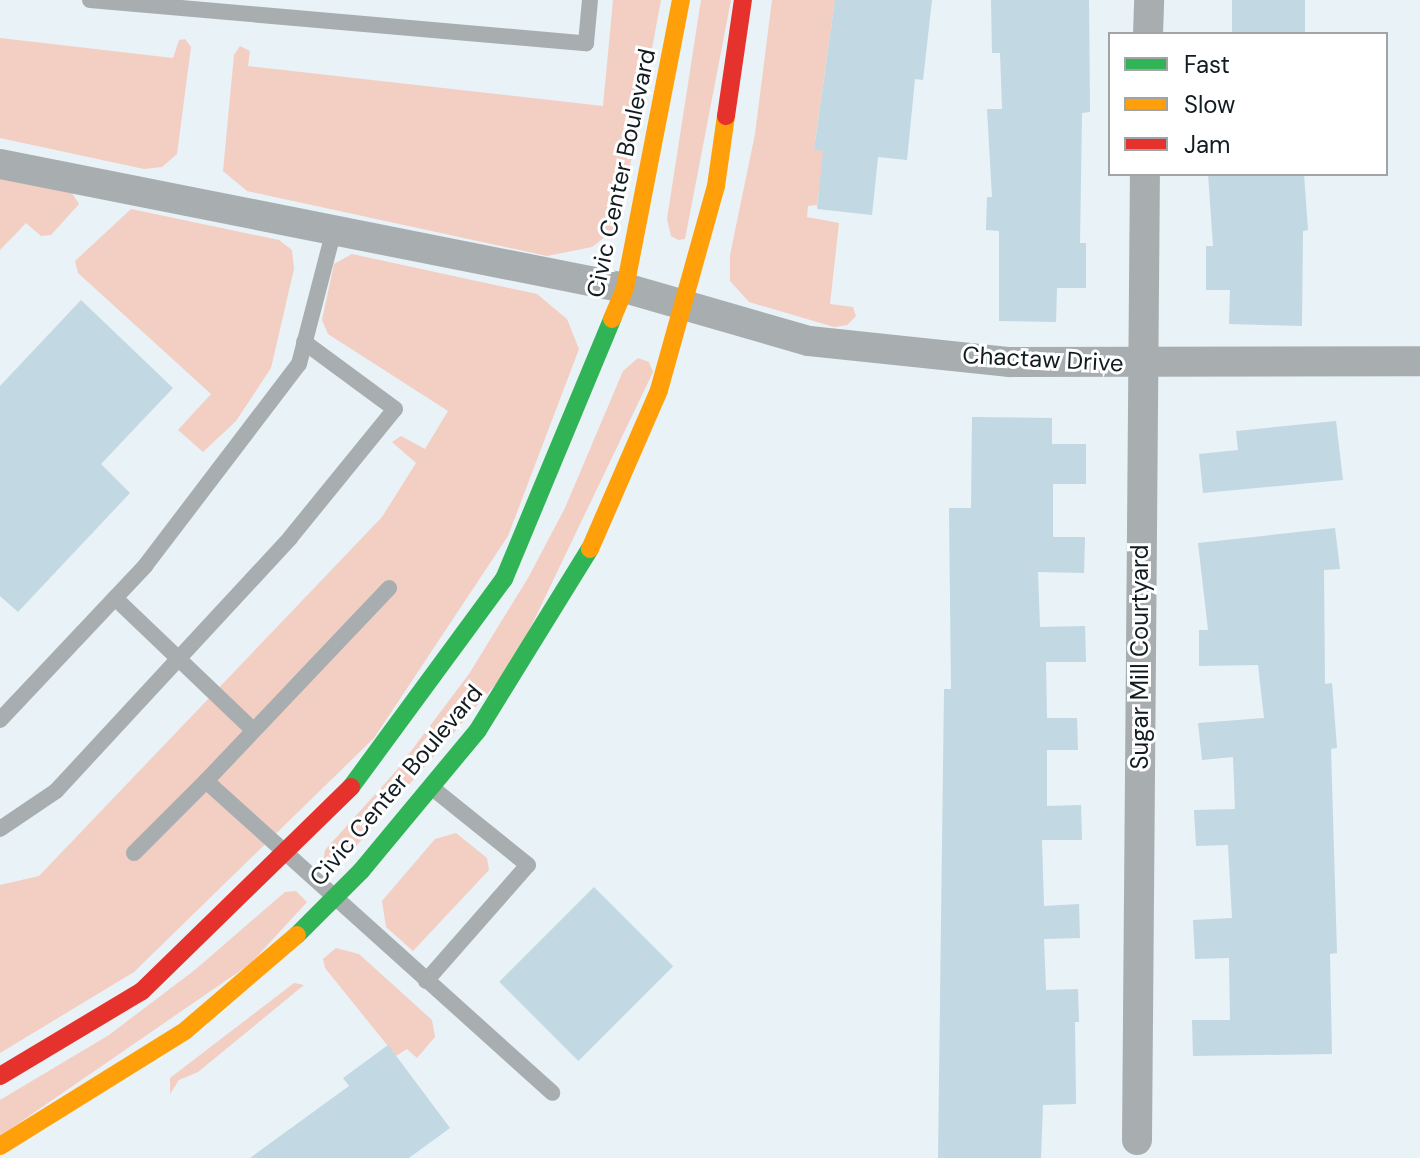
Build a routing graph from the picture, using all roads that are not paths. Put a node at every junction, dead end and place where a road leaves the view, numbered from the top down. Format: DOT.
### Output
graph roads {
  1 [pos="90,0"];
  2 [pos="590,0"];
  3 [pos="681,0"];
  4 [pos="743,0"];
  5 [pos="1149,0"];
  6 [pos="1148,32"];
  7 [pos="0,164"];
  8 [pos="1145,176"];
  9 [pos="334,230"];
  10 [pos="625,288"];
  11 [pos="683,305"];
  12 [pos="304,342"];
  13 [pos="1420,361"];
  14 [pos="1141,364"];
  15 [pos="389,588"];
  16 [pos="115,598"];
  17 [pos="179,657"];
  18 [pos="0,720"];
  19 [pos="252,729"];
  20 [pos="206,781"];
  21 [pos="430,787"];
  22 [pos="0,829"];
  23 [pos="283,852"];
  24 [pos="134,853"];
  25 [pos="334,899"];
  26 [pos="426,981"];
  27 [pos="0,1076"];
  28 [pos="552,1093"];
  29 [pos="1137,1140"];
  30 [pos="0,1146"];
  1 -- 2 [label="lane"];
  3 -- 10 [label="street, Civic Center Boulevard"];
  4 -- 11 [label="street, Civic Center Boulevard"];
  5 -- 6 [label="street"];
  7 -- 9 [label="street, Chactaw Drive"];
  8 -- 14 [label="street, Sugar Mill Courtyard"];
  9 -- 10 [label="street, Chactaw Drive"];
  9 -- 12 [label="lane"];
  10 -- 11 [label="street, Chactaw Drive"];
  10 -- 23 [label="street, Civic Center Boulevard"];
  11 -- 14 [label="street, Chactaw Drive"];
  11 -- 21 [label="street, Civic Center Boulevard"];
  12 -- 16 [label="lane"];
  12 -- 17 [label="lane"];
  13 -- 14 [label="street, Chactaw Drive"];
  14 -- 29 [label="street, Sugar Mill Courtyard"];
  15 -- 19 [label="lane"];
  16 -- 17 [label="lane"];
  16 -- 18 [label="lane"];
  17 -- 19 [label="lane"];
  17 -- 22 [label="lane"];
  19 -- 20 [label="lane"];
  20 -- 23 [label="lane"];
  20 -- 24 [label="lane"];
  21 -- 25 [label="street, Civic Center Boulevard"];
  21 -- 26 [label="lane"];
  23 -- 25 [label="lane"];
  23 -- 27 [label="street, Civic Center Boulevard"];
  25 -- 26 [label="lane"];
  25 -- 30 [label="street, Civic Center Boulevard"];
  26 -- 28 [label="lane"];
}
